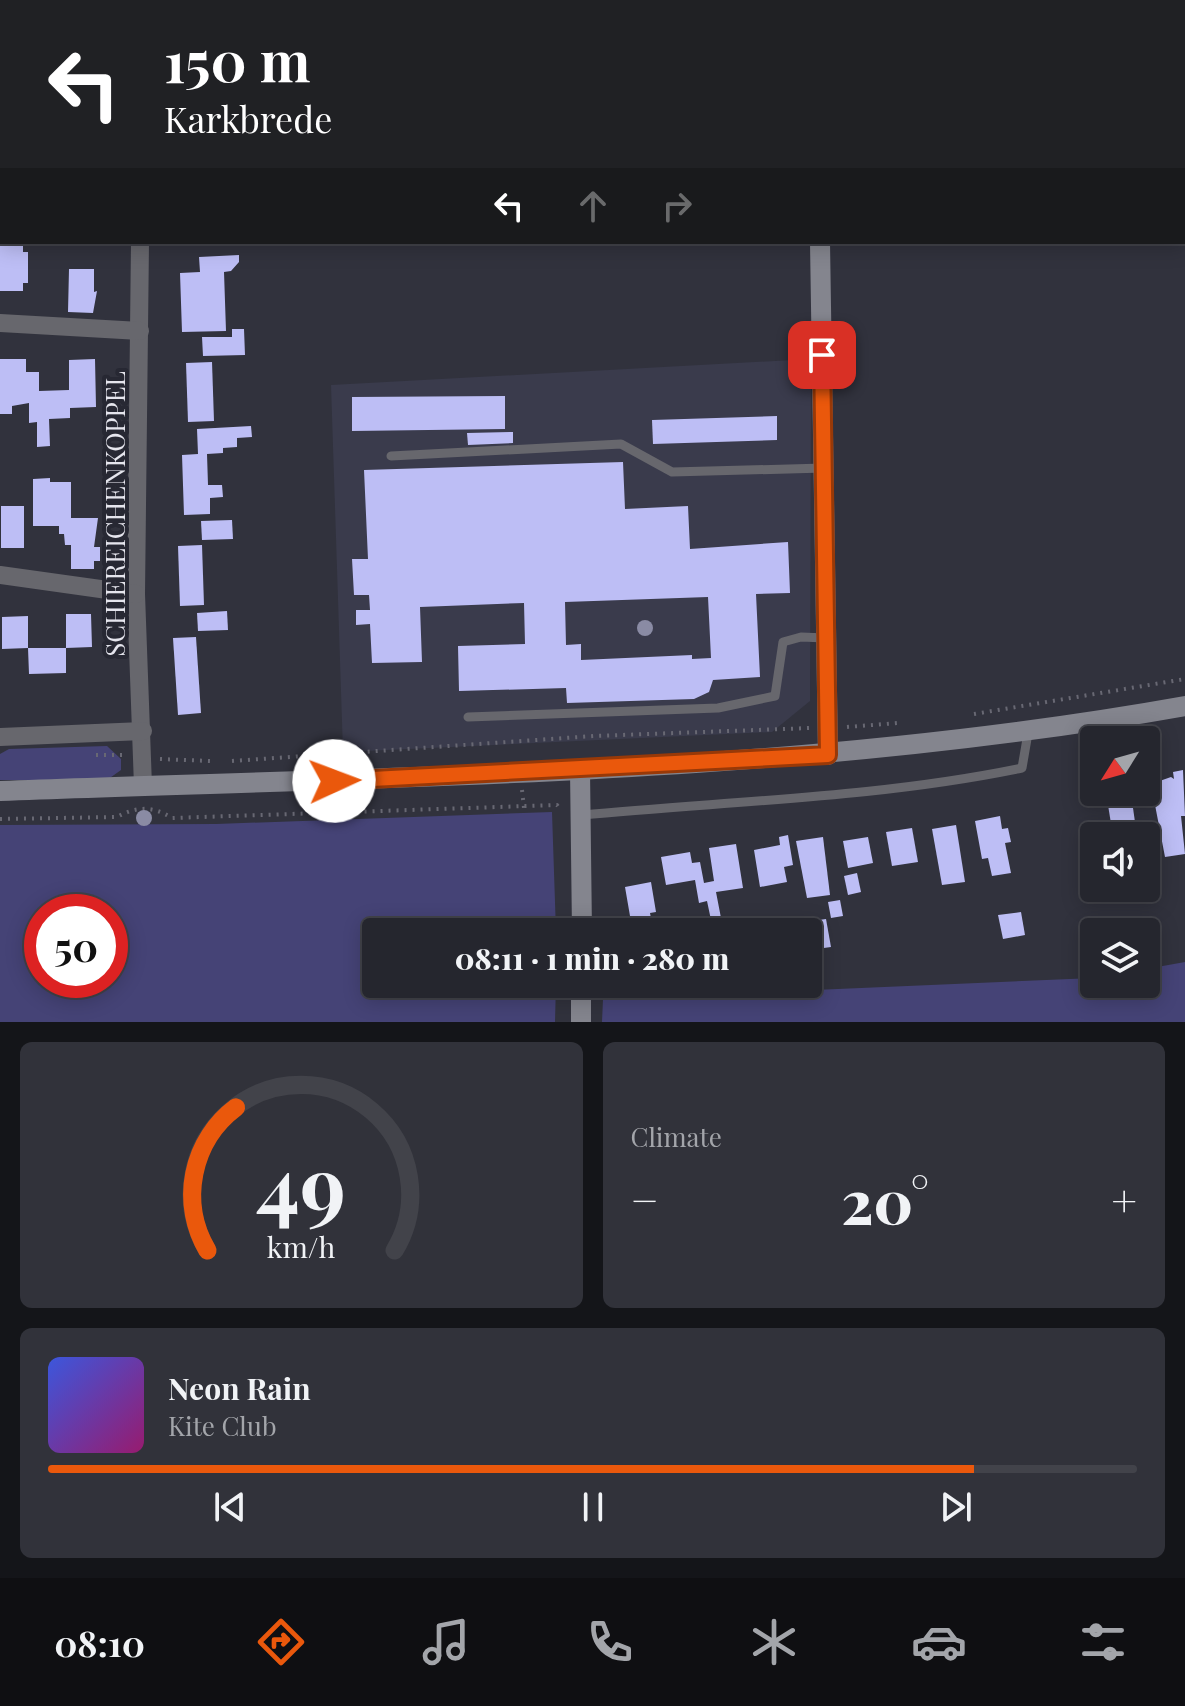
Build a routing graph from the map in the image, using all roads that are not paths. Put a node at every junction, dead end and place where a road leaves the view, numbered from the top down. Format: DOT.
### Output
graph roads {
  1 [pos="140,244"];
  2 [pos="820,244"];
  3 [pos="0,323"];
  4 [pos="140,331"];
  5 [pos="391,456"];
  6 [pos="824,468"];
  7 [pos="0,575"];
  8 [pos="136,594"];
  9 [pos="826,638"];
  10 [pos="1185,706"];
  11 [pos="468,717"];
  12 [pos="143,731"];
  13 [pos="1028,733"];
  14 [pos="0,737"];
  15 [pos="828,755"];
  16 [pos="580,770"];
  17 [pos="143,786"];
  18 [pos="0,791"];
  19 [pos="575,816"];
  20 [pos="581,918"];
  21 [pos="581,998"];
  22 [pos="581,1022"];
  1 -- 4 [label="street, SCHIEREICHENKOPPEL"];
  2 -- 6 [label="main road"];
  3 -- 4 [label="street"];
  4 -- 8 [label="street, SCHIEREICHENKOPPEL"];
  5 -- 6 [label="lane"];
  6 -- 9 [label="main road"];
  7 -- 8 [label="street"];
  8 -- 12 [label="street, SCHIEREICHENKOPPEL"];
  9 -- 11 [label="lane"];
  9 -- 15 [label="main road"];
  10 -- 13 [label="main road"];
  12 -- 14 [label="street"];
  12 -- 17 [label="street, SCHIEREICHENKOPPEL"];
  13 -- 15 [label="main road"];
  13 -- 19 [label="lane"];
  15 -- 16 [label="main road"];
  16 -- 17 [label="main road"];
  16 -- 19 [label="main road"];
  17 -- 18 [label="main road"];
  19 -- 20 [label="main road"];
  21 -- 22 [label="main road"];
}
